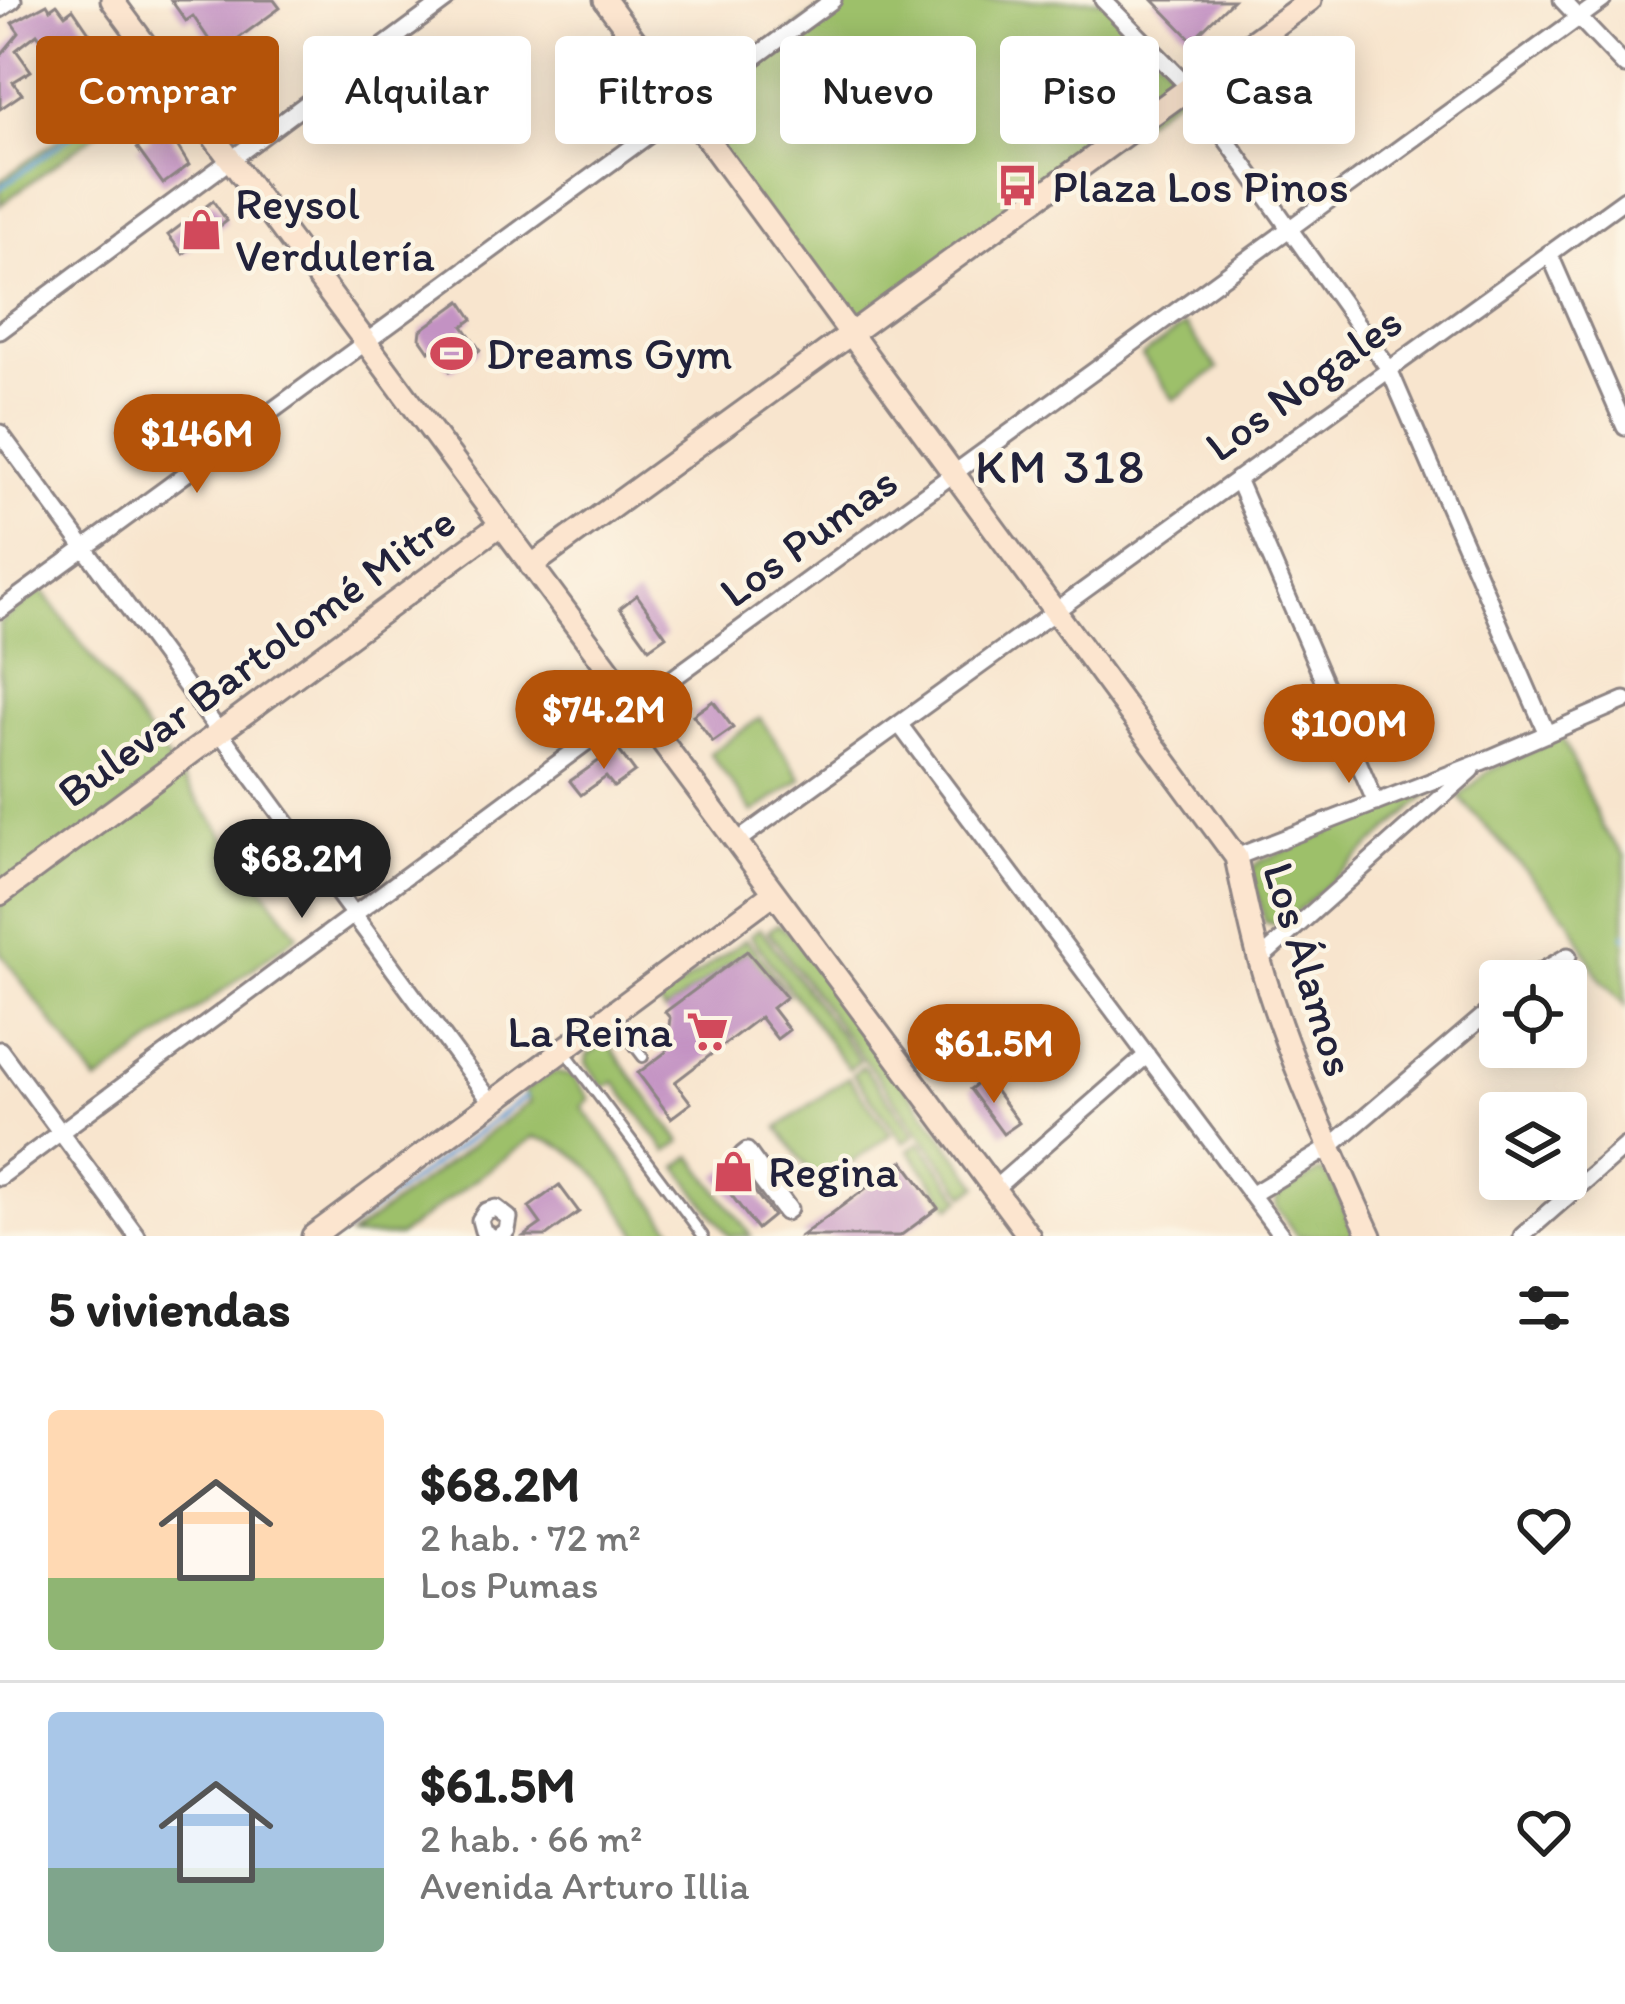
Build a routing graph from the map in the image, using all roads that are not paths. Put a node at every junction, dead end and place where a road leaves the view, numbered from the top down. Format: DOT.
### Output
graph roads {
  1 [pos="13,0"];
  2 [pos="112,0"];
  3 [pos="446,0"];
  4 [pos="604,0"];
  5 [pos="833,0"];
  6 [pos="1103,0"];
  7 [pos="1310,0"];
  8 [pos="1562,0"];
  9 [pos="1603,0"];
  10 [pos="0,9"];
  11 [pos="1576,20"];
  12 [pos="631,36"];
  13 [pos="1259,36"];
  14 [pos="756,56"];
  15 [pos="1625,66"];
  16 [pos="1183,80"];
  17 [pos="1183,90"];
  18 [pos="635,144"];
  19 [pos="711,144"];
  20 [pos="1230,144"];
  21 [pos="231,161"];
  22 [pos="1625,199"];
  23 [pos="1289,229"];
  24 [pos="1550,253"];
  25 [pos="0,331"];
  26 [pos="851,334"];
  27 [pos="364,341"];
  28 [pos="1389,369"];
  29 [pos="1625,427"];
  30 [pos="0,433"];
  31 [pos="954,474"];
  32 [pos="1237,479"];
  33 [pos="500,525"];
  34 [pos="84,548"];
  35 [pos="531,566"];
  36 [pos="0,610"];
  37 [pos="1055,611"];
  38 [pos="1625,700"];
  39 [pos="635,706"];
  40 [pos="899,724"];
  41 [pos="220,732"];
  42 [pos="1547,734"];
  43 [pos="1481,762"];
  44 [pos="1376,803"];
  45 [pos="736,842"];
  46 [pos="1236,857"];
  47 [pos="774,893"];
  48 [pos="0,894"];
  49 [pos="354,915"];
  50 [pos="1568,956"];
  51 [pos="1259,960"];
  52 [pos="1561,960"];
  53 [pos="611,1015"];
  54 [pos="1479,1020"];
  55 [pos="0,1050"];
  56 [pos="564,1050"];
  57 [pos="1147,1055"];
  58 [pos="643,1057"];
  59 [pos="492,1103"];
  60 [pos="61,1132"];
  61 [pos="1625,1146"];
  62 [pos="1329,1148"];
  63 [pos="744,1152"];
  64 [pos="0,1177"];
  65 [pos="994,1189"];
  66 [pos="1251,1195"];
  67 [pos="788,1213"];
  68 [pos="137,1236"];
  69 [pos="313,1236"];
  70 [pos="703,1236"];
  71 [pos="1029,1236"];
  72 [pos="1282,1236"];
  73 [pos="1370,1236"];
  74 [pos="1522,1236"];
  1 -- 10 [label="street"];
  2 -- 21 [label="street"];
  3 -- 21 [label="street"];
  4 -- 12 [label="street, Los Álamos"];
  5 -- 14 [label="street"];
  6 -- 16 [label="street"];
  7 -- 13 [label="street"];
  8 -- 11 [label="street"];
  9 -- 11 [label="street, Los Pumas"];
  11 -- 15 [label="street"];
  11 -- 23 [label="street, Los Pumas"];
  17 -- 26 [label="street"];
  18 -- 27 [label="street"];
  19 -- 26 [label="street, Los Álamos"];
  20 -- 23 [label="street"];
  21 -- 25 [label="street"];
  21 -- 27 [label="street"];
  22 -- 24 [label="street, Los Nogales"];
  23 -- 28 [label="street"];
  23 -- 31 [label="street, Los Pumas"];
  24 -- 28 [label="street, Los Nogales"];
  24 -- 29 [label="street"];
  26 -- 31 [label="street, Los Álamos"];
  26 -- 35 [label="street"];
  27 -- 33 [label="street"];
  27 -- 34 [label="street"];
  28 -- 32 [label="street, Los Nogales"];
  28 -- 42 [label="street"];
  30 -- 34 [label="street"];
  31 -- 37 [label="street, Los Álamos"];
  31 -- 39 [label="street, Los Pumas"];
  32 -- 37 [label="street, Los Nogales"];
  32 -- 44 [label="street"];
  33 -- 35 [label="street"];
  33 -- 41 [label="street, Bulevar Bartolomé Mitre"];
  34 -- 36 [label="street"];
  34 -- 41 [label="street"];
  35 -- 39 [label="street"];
  37 -- 40 [label="street, Los Nogales"];
  37 -- 46 [label="street, Los Álamos"];
  38 -- 42 [label="street"];
  39 -- 45 [label="street"];
  39 -- 49 [label="street, Los Pumas"];
  40 -- 45 [label="street, Los Nogales"];
  40 -- 57 [label="street"];
  41 -- 48 [label="street, Bulevar Bartolomé Mitre"];
  41 -- 49 [label="street"];
  42 -- 43 [label="street"];
  43 -- 44 [label="street"];
  43 -- 51 [label="street"];
  44 -- 46 [label="street"];
  45 -- 47 [label="street"];
  46 -- 51 [label="street, Los Álamos"];
  47 -- 53 [label="street"];
  47 -- 65 [label="street"];
  49 -- 59 [label="street"];
  49 -- 60 [label="street, Los Pumas"];
  50 -- 52 [label="street"];
  51 -- 62 [label="street, Los Álamos"];
  53 -- 56 [label="street"];
  53 -- 58 [label="lane"];
  54 -- 62 [label="street"];
  55 -- 60 [label="street"];
  56 -- 59 [label="street"];
  56 -- 70 [label="lane"];
  57 -- 65 [label="street"];
  57 -- 66 [label="street"];
  59 -- 69 [label="street"];
  60 -- 64 [label="street, Los Pumas"];
  60 -- 68 [label="street"];
  61 -- 74 [label="street"];
  62 -- 66 [label="street"];
  62 -- 73 [label="street, Los Álamos"];
  63 -- 67 [label="street"];
  65 -- 71 [label="street"];
  66 -- 72 [label="street"];
}
